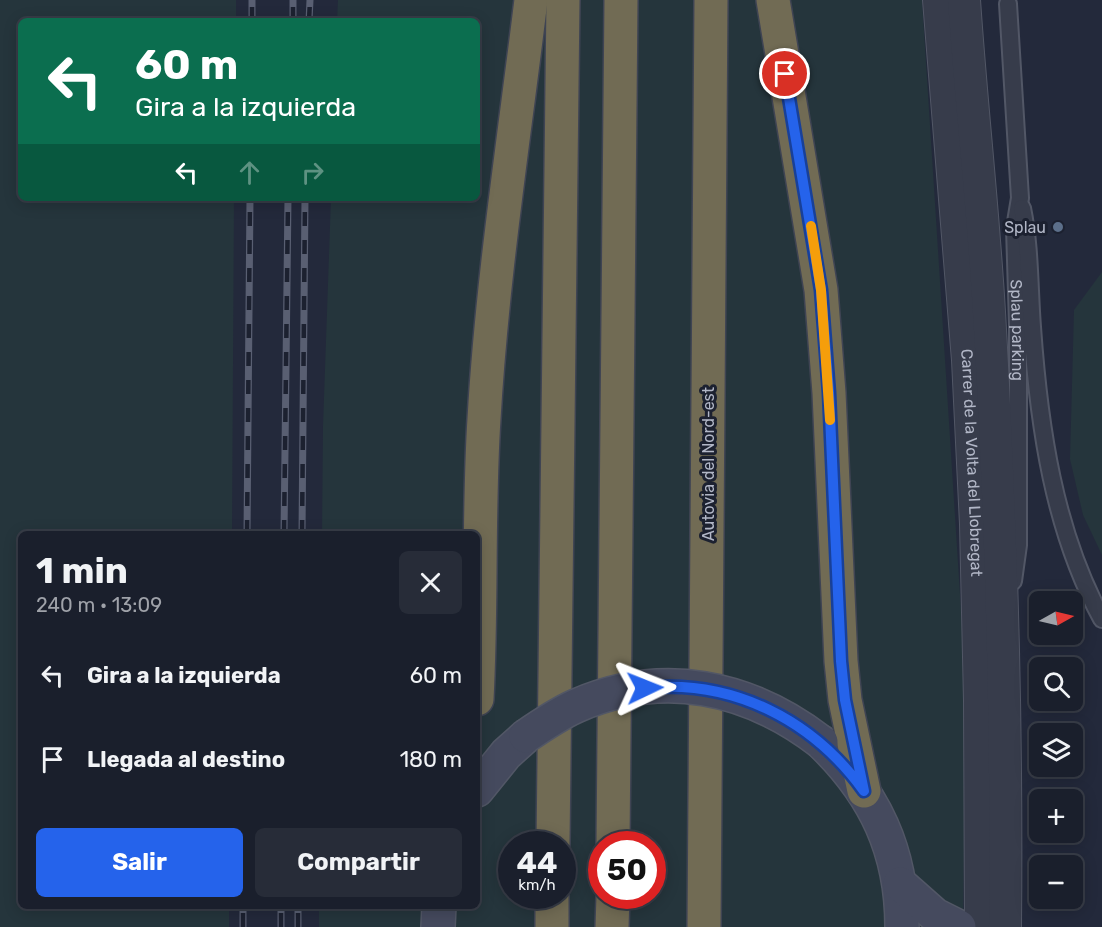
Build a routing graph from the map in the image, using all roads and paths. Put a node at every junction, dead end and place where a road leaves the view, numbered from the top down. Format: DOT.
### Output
graph roads {
  1 [pos="531,0"];
  2 [pos="563,0"];
  3 [pos="621,0"];
  4 [pos="711,0"];
  5 [pos="773,0"];
  6 [pos="939,0"];
  7 [pos="964,0"];
  8 [pos="1008,4"];
  9 [pos="1020,198"];
  10 [pos="479,531"];
  11 [pos="1102,619"];
  12 [pos="1004,657"];
  13 [pos="480,786"];
  14 [pos="864,791"];
  15 [pos="553,831"];
  16 [pos="613,831"];
  17 [pos="900,884"];
  18 [pos="439,909"];
  19 [pos="552,909"];
  20 [pos="612,909"];
  21 [pos="964,926"];
  22 [pos="438,927"];
  23 [pos="552,927"];
  24 [pos="612,927"];
  25 [pos="704,927"];
  26 [pos="902,927"];
  27 [pos="1005,927"];
  1 -- 10 [label="highway"];
  2 -- 15 [label="highway"];
  3 -- 16 [label="highway"];
  4 -- 25 [label="highway, Autovia del Nord-est"];
  5 -- 14 [label="highway"];
  6 -- 21 [label="street, Carrer de la Volta del Llobregat"];
  7 -- 12 [label="street, Carrer de la Volta del Llobregat"];
  8 -- 9 [label="lane, Splau parking"];
  9 -- 11 [label="lane"];
  9 -- 12 [label="lane, Splau parking"];
  12 -- 27 [label="street, Carrer de la Volta del Llobregat"];
  13 -- 14 [label="main road, bridge"];
  14 -- 17 [label="main road"];
  17 -- 21 [label="main road"];
  17 -- 26 [label="main road"];
  18 -- 22 [label="main road"];
  19 -- 23 [label="highway"];
  20 -- 24 [label="highway"];
}
